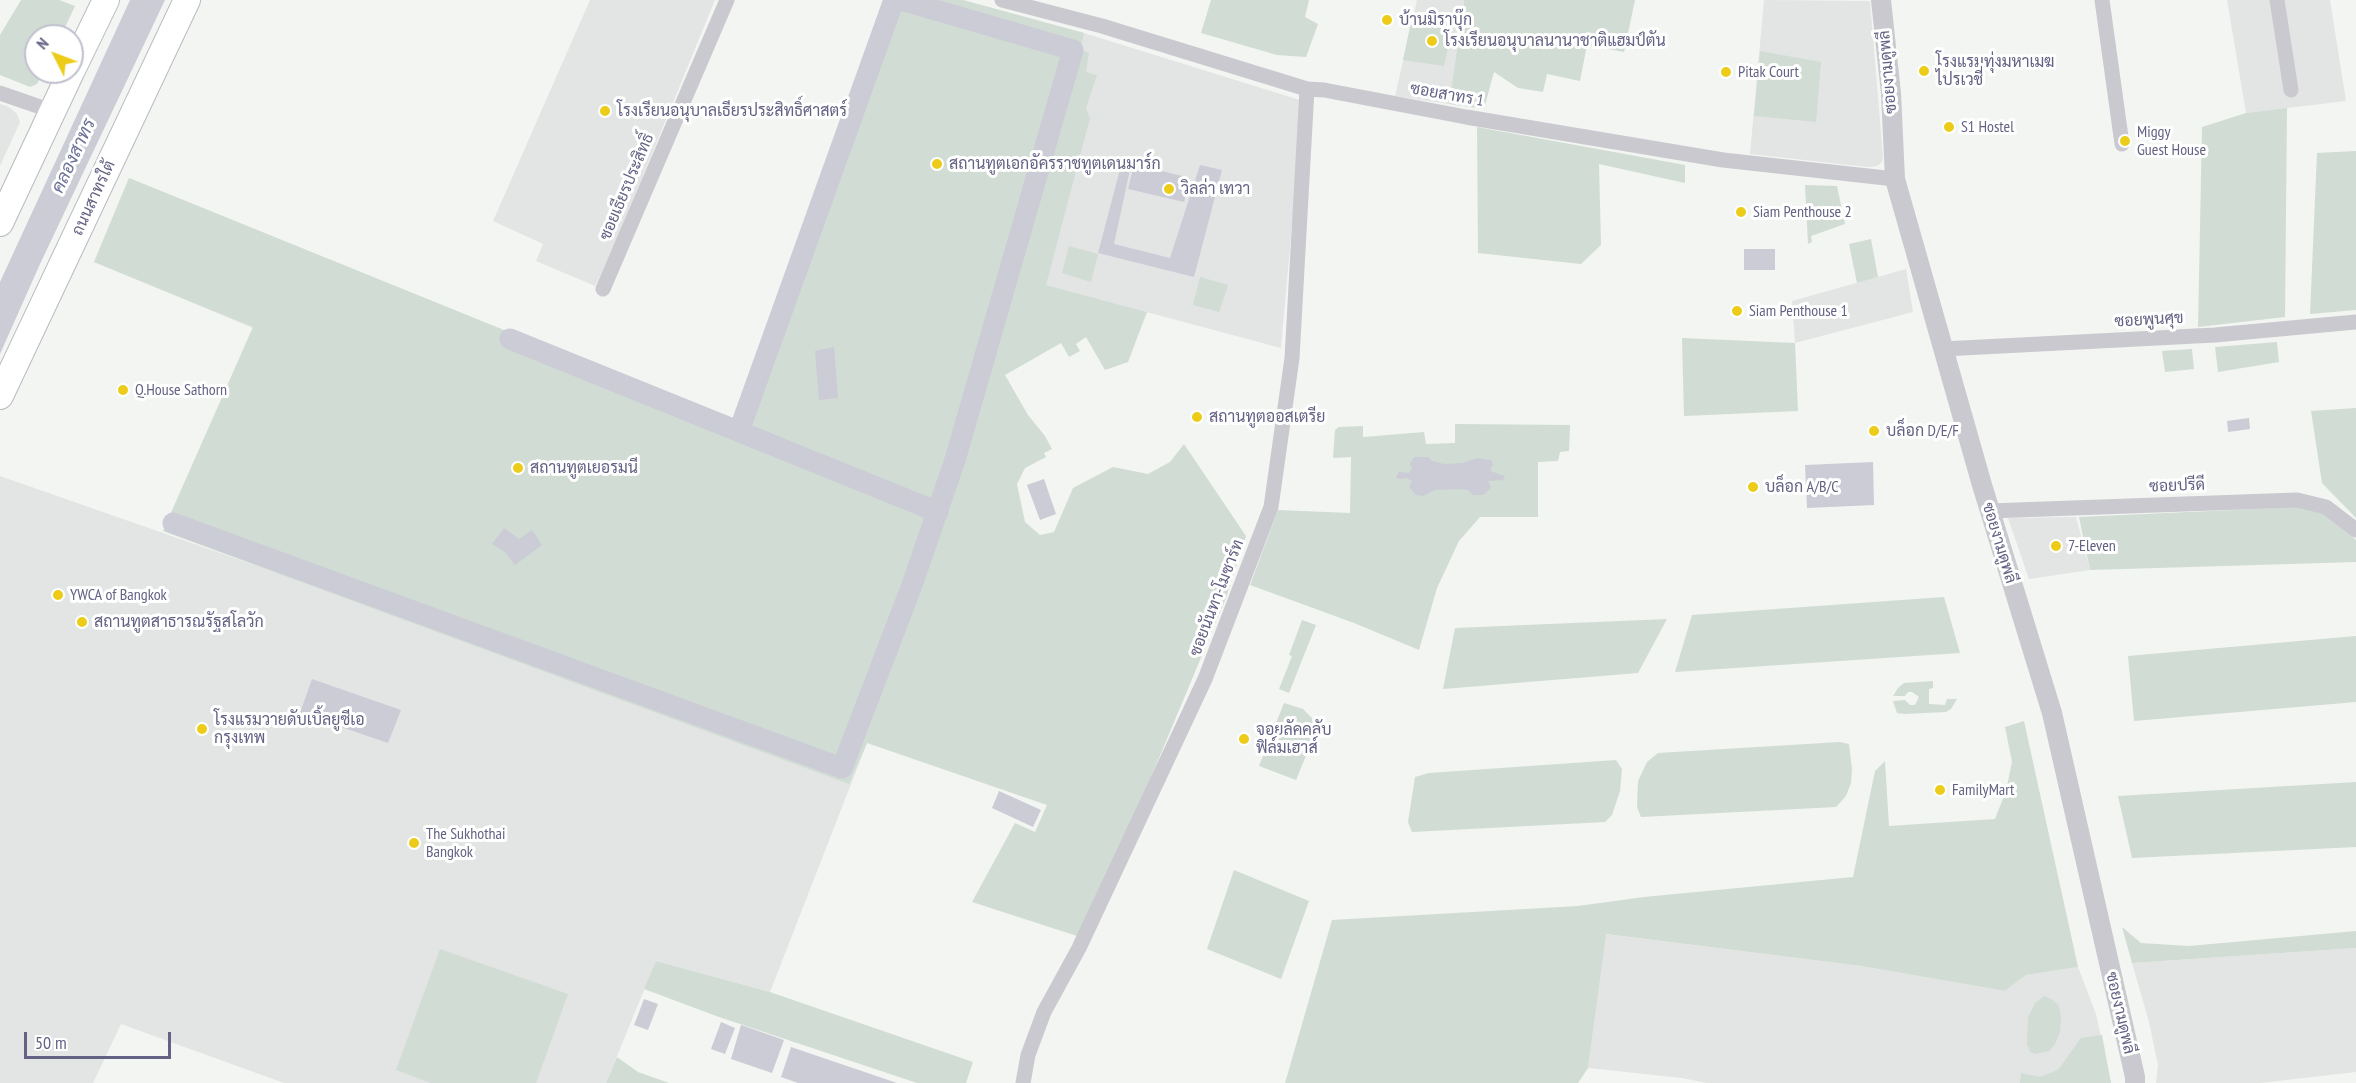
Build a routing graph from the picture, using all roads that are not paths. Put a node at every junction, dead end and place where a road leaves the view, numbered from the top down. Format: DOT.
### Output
graph roads {
  1 [pos="106,0"];
  2 [pos="187,0"];
  3 [pos="727,0"];
  4 [pos="1002,0"];
  5 [pos="1063,0"];
  6 [pos="1881,0"];
  7 [pos="2103,0"];
  8 [pos="2277,0"];
  9 [pos="1054,15"];
  10 [pos="84,46"];
  11 [pos="66,84"];
  12 [pos="1307,89"];
  13 [pos="2291,90"];
  14 [pos="0,93"];
  15 [pos="52,111"];
  16 [pos="2122,144"];
  17 [pos="1895,179"];
  18 [pos="0,223"];
  19 [pos="603,290"];
  20 [pos="2356,322"];
  21 [pos="1943,349"];
  22 [pos="0,396"];
  23 [pos="1989,511"];
  24 [pos="2356,530"];
  25 [pos="1023,1083"];
  26 [pos="2134,1083"];
  1 -- 10 [label="main road"];
  2 -- 22 [label="main road, ถนนสาทรใต้"];
  3 -- 19 [label="street, ซอยเธียรประสิทธิ์"];
  4 -- 9 [label="street, ซอยสาทร 1"];
  5 -- 9 [label="street"];
  6 -- 17 [label="street, ซอยงามดูพลี"];
  7 -- 16 [label="street"];
  8 -- 13 [label="street"];
  9 -- 12 [label="street, ซอยสาทร 1"];
  11 -- 15 [label="main road"];
  12 -- 17 [label="street, ซอยสาทร 1"];
  12 -- 25 [label="street, ซอยนันทา-โมซาร์ท"];
  14 -- 15 [label="street"];
  15 -- 18 [label="main road"];
  17 -- 21 [label="street, ซอยงามดูพลี"];
  20 -- 21 [label="street, ซอยพูนศุข"];
  21 -- 23 [label="street, ซอยงามดูพลี"];
  23 -- 24 [label="street, ซอยปรีดี"];
  23 -- 26 [label="street, ซอยงามดูพลี"];
}
